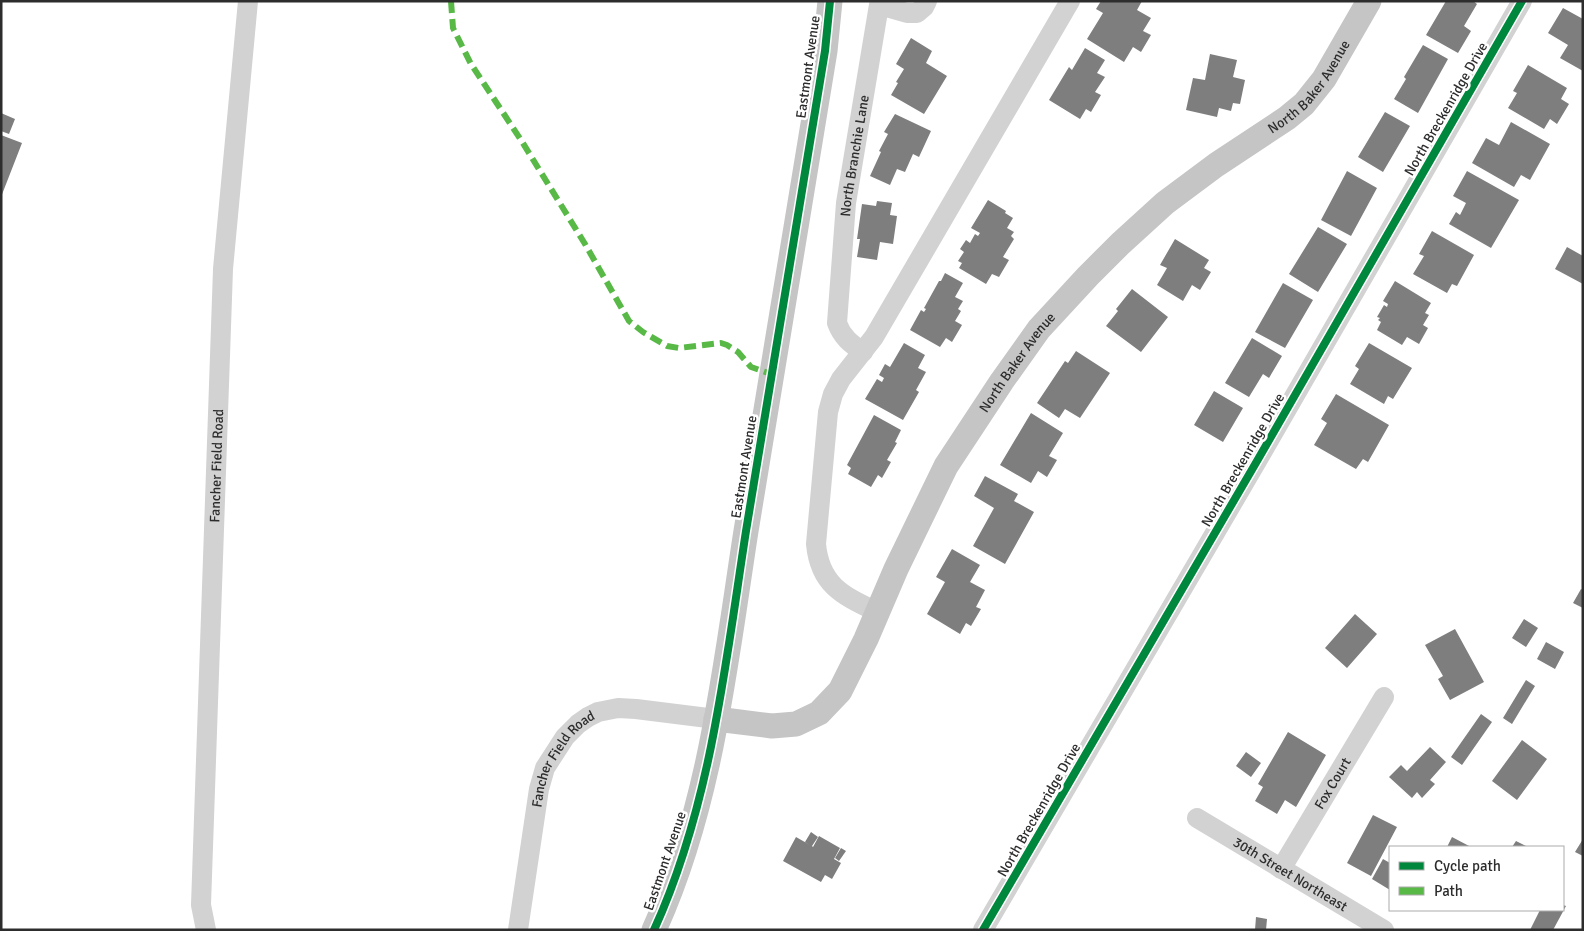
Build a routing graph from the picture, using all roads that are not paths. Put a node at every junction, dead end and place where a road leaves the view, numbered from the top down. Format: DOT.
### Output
graph roads {
  1 [pos="248,1"];
  2 [pos="830,1"];
  3 [pos="927,1"];
  4 [pos="1070,1"];
  5 [pos="1369,1"];
  6 [pos="1522,1"];
  7 [pos="863,352"];
  8 [pos="877,612"];
  9 [pos="1384,697"];
  10 [pos="716,719"];
  11 [pos="1197,818"];
  12 [pos="1281,869"];
  13 [pos="206,930"];
  14 [pos="518,930"];
  15 [pos="654,930"];
  16 [pos="983,930"];
  17 [pos="1384,930"];
  1 -- 13 [label="street, Fancher Field Road"];
  2 -- 10 [label="main road, Eastmont Avenue"];
  3 -- 7 [label="street, North Branchie Lane"];
  4 -- 7 [label="street"];
  5 -- 8 [label="main road, North Baker Avenue"];
  6 -- 16 [label="street, North Breckenridge Drive"];
  7 -- 8 [label="street"];
  8 -- 10 [label="main road, North Baker Avenue"];
  9 -- 12 [label="street, Fox Court"];
  10 -- 14 [label="street, Fancher Field Road"];
  10 -- 15 [label="main road, Eastmont Avenue"];
  11 -- 12 [label="street, 30th Street Northeast"];
  12 -- 17 [label="street, 30th Street Northeast"];
}
